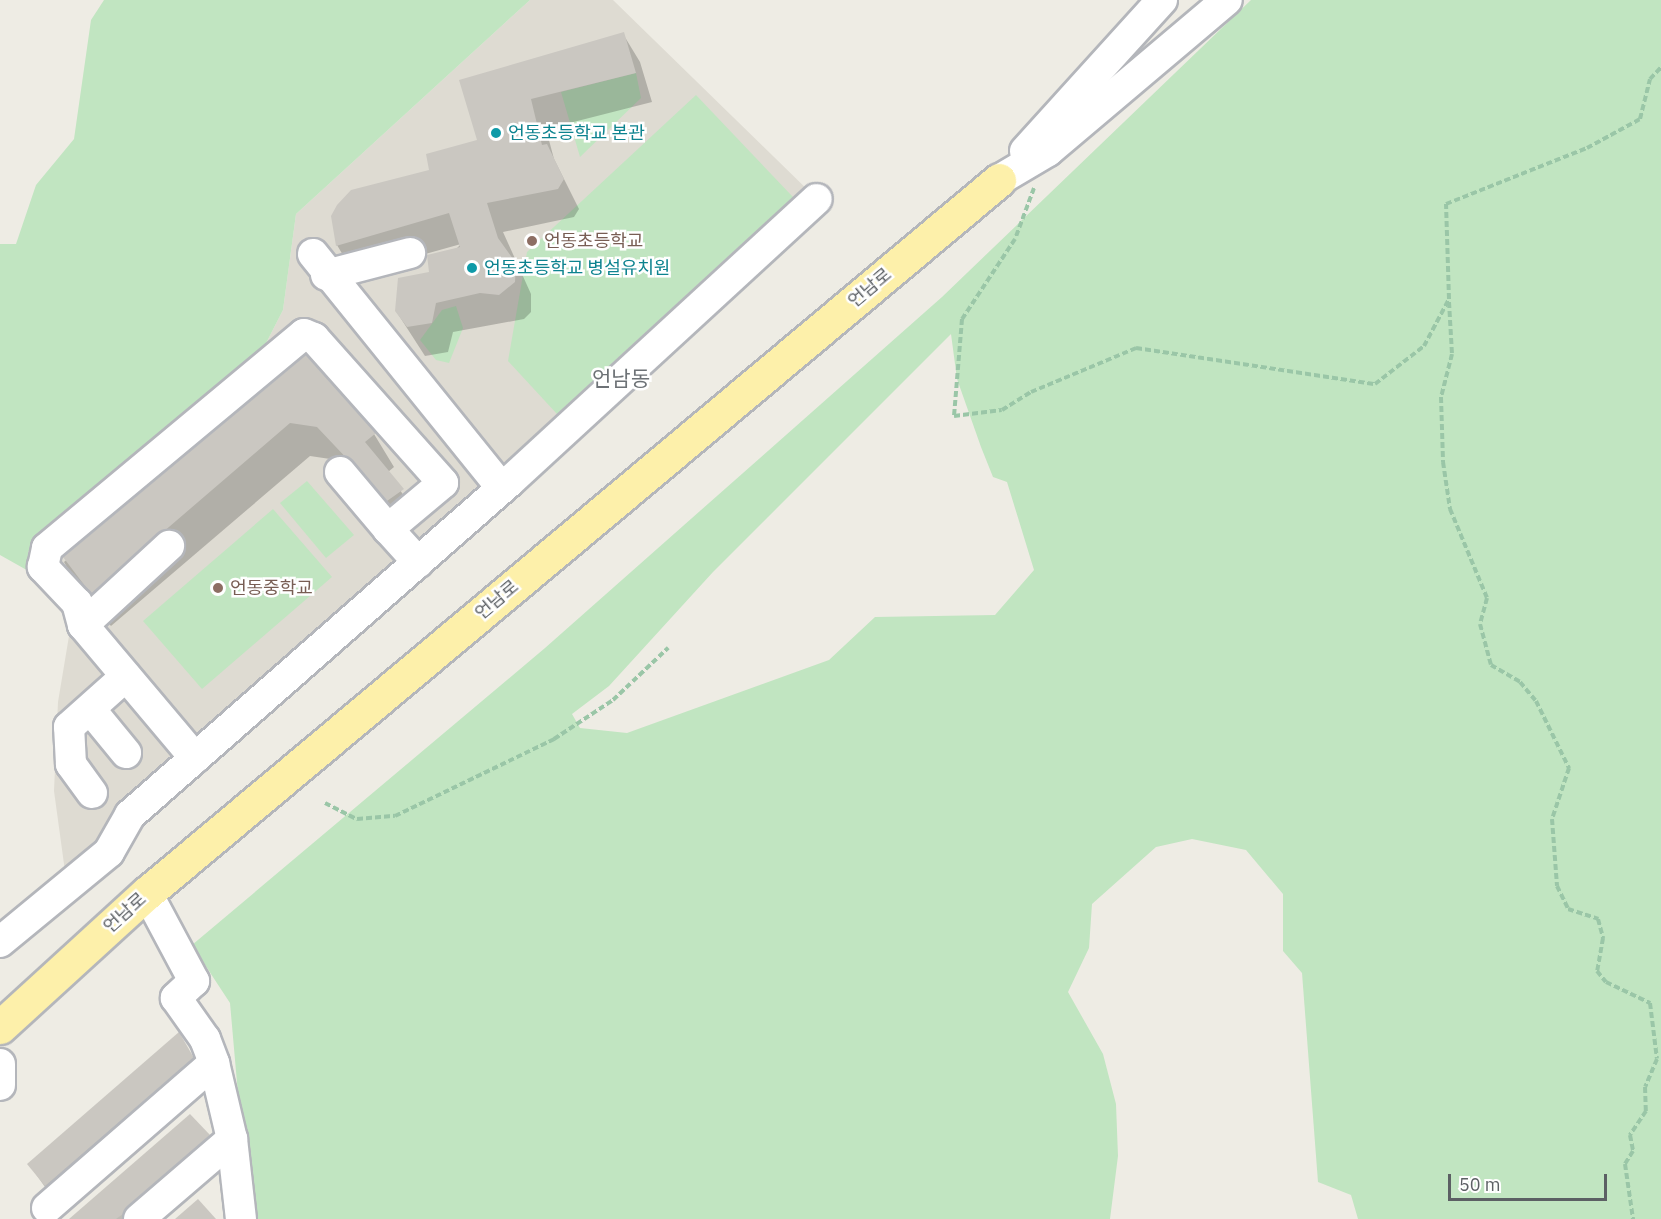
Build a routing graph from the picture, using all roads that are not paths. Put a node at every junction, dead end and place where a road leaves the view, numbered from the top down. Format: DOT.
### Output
graph roads {
  1 [pos="1162,0"];
  2 [pos="1227,0"];
  3 [pos="999,180"];
  4 [pos="817,199"];
  5 [pos="410,253"];
  6 [pos="340,472"];
  7 [pos="502,488"];
  8 [pos="388,529"];
  9 [pos="169,546"];
  10 [pos="418,562"];
  11 [pos="83,625"];
  12 [pos="126,676"];
  13 [pos="90,709"];
  14 [pos="126,753"];
  15 [pos="195,758"];
  16 [pos="92,794"];
  17 [pos="147,893"];
  18 [pos="9,934"];
  19 [pos="0,963"];
  20 [pos="0,1027"];
  21 [pos="0,1064"];
  22 [pos="214,1064"];
  23 [pos="0,1085"];
  24 [pos="232,1139"];
  25 [pos="47,1208"];
  26 [pos="139,1219"];
  27 [pos="241,1219"];
  1 -- 3 [label="street"];
  2 -- 3 [label="street"];
  3 -- 17 [label="main road, 언남로"];
  4 -- 7 [label="street"];
  5 -- 7 [label="street"];
  6 -- 8 [label="street"];
  7 -- 10 [label="street"];
  8 -- 10 [label="street"];
  8 -- 11 [label="street"];
  9 -- 11 [label="street"];
  10 -- 15 [label="street"];
  11 -- 12 [label="street"];
  12 -- 13 [label="street"];
  12 -- 15 [label="street"];
  13 -- 14 [label="street"];
  13 -- 16 [label="street"];
  15 -- 18 [label="street"];
  17 -- 20 [label="main road, 언남로"];
  17 -- 22 [label="street"];
  18 -- 19 [label="street"];
  21 -- 23 [label="street"];
  22 -- 24 [label="street"];
  22 -- 25 [label="street"];
  24 -- 26 [label="street"];
  24 -- 27 [label="street"];
}
